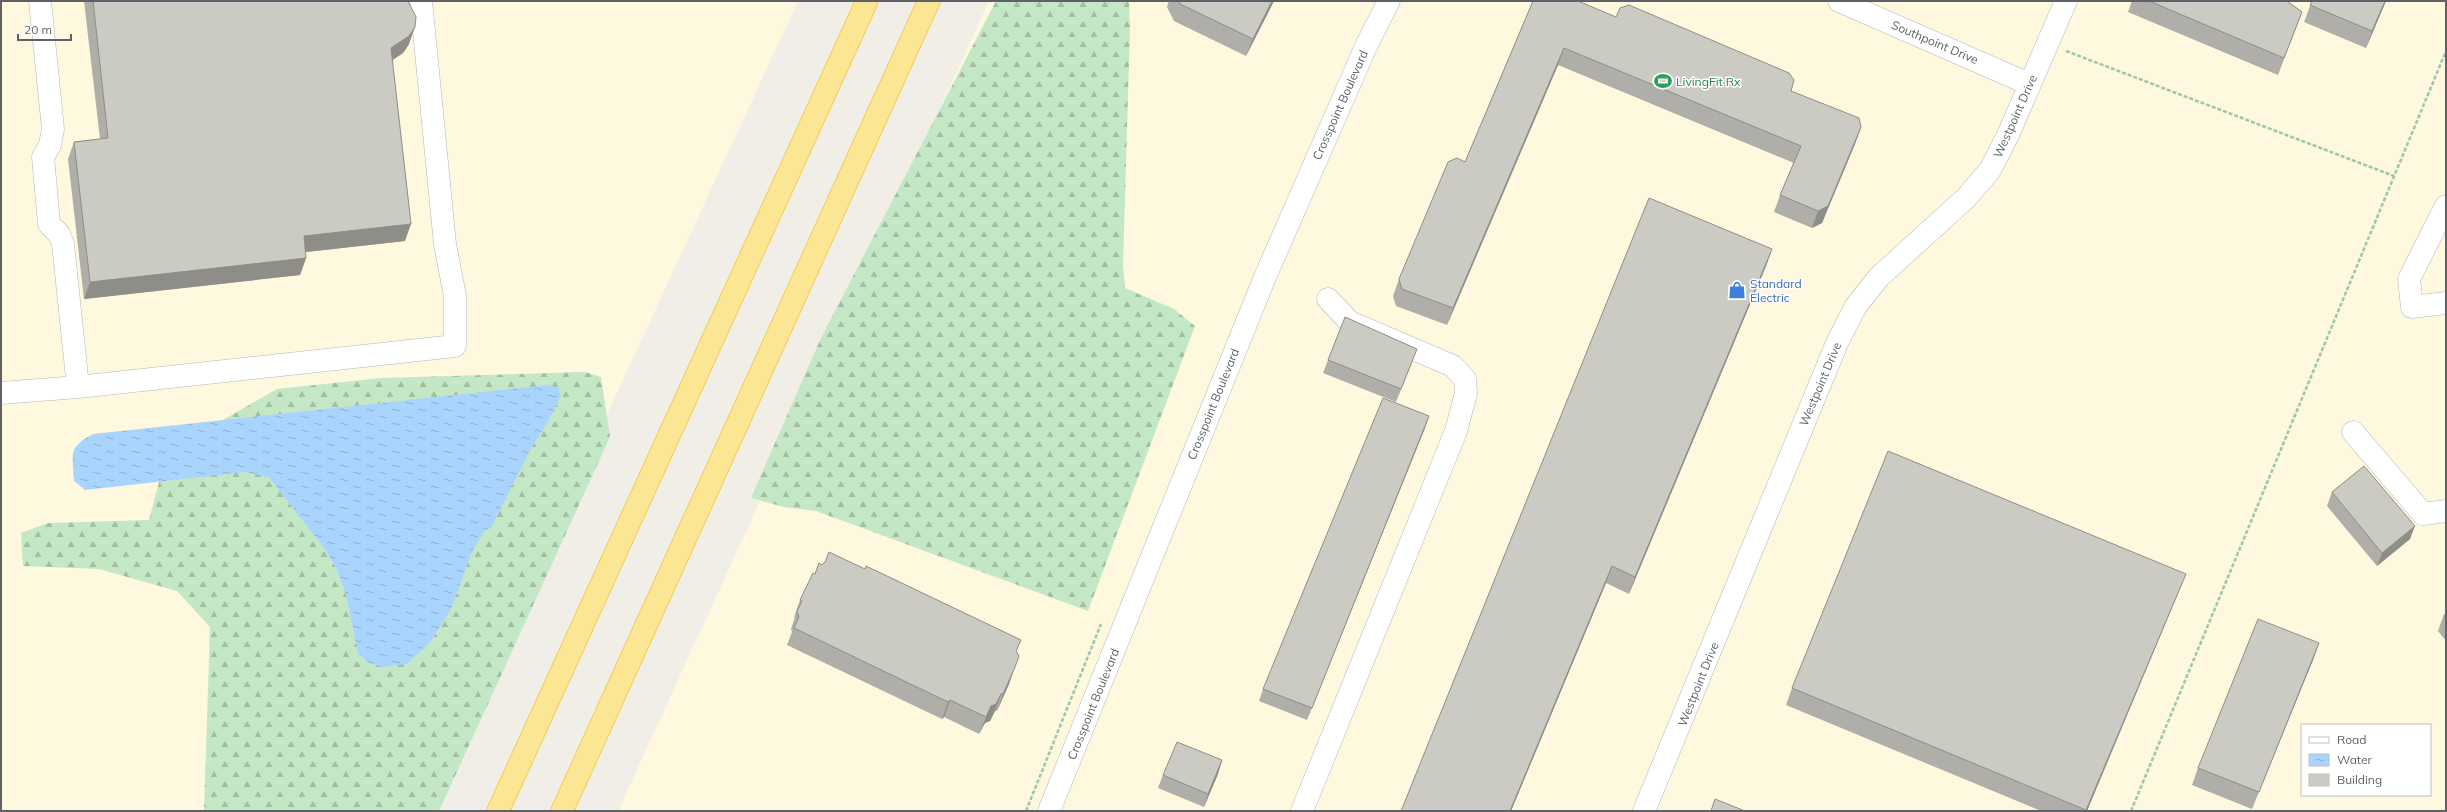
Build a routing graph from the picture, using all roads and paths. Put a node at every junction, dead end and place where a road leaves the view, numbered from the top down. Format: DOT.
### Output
graph roads {
  1 [pos="40,1"];
  2 [pos="421,1"];
  3 [pos="867,1"];
  4 [pos="929,1"];
  5 [pos="1389,1"];
  6 [pos="1839,1"];
  7 [pos="2066,1"];
  8 [pos="2066,51"];
  9 [pos="2446,51"];
  10 [pos="2029,84"];
  11 [pos="2394,176"];
  12 [pos="2446,206"];
  13 [pos="1328,299"];
  14 [pos="2446,303"];
  15 [pos="78,387"];
  16 [pos="1,393"];
  17 [pos="2353,432"];
  18 [pos="2446,511"];
  19 [pos="1101,624"];
  20 [pos="1053,810"];
  21 [pos="498,811"];
  22 [pos="562,811"];
  23 [pos="1026,811"];
  24 [pos="1302,811"];
  25 [pos="1644,811"];
  26 [pos="2131,811"];
  1 -- 15 [label="street"];
  2 -- 15 [label="street"];
  3 -- 21 [label="highway"];
  4 -- 22 [label="highway"];
  5 -- 20 [label="street, Crosspoint Boulevard"];
  6 -- 10 [label="street, Southpoint Drive"];
  7 -- 10 [label="street, Westpoint Drive"];
  8 -- 11 [label="path"];
  9 -- 11 [label="path"];
  10 -- 25 [label="street, Westpoint Drive"];
  11 -- 26 [label="path"];
  12 -- 14 [label="street"];
  13 -- 24 [label="street"];
  15 -- 16 [label="street"];
  17 -- 18 [label="street"];
  19 -- 23 [label="path"];
}
